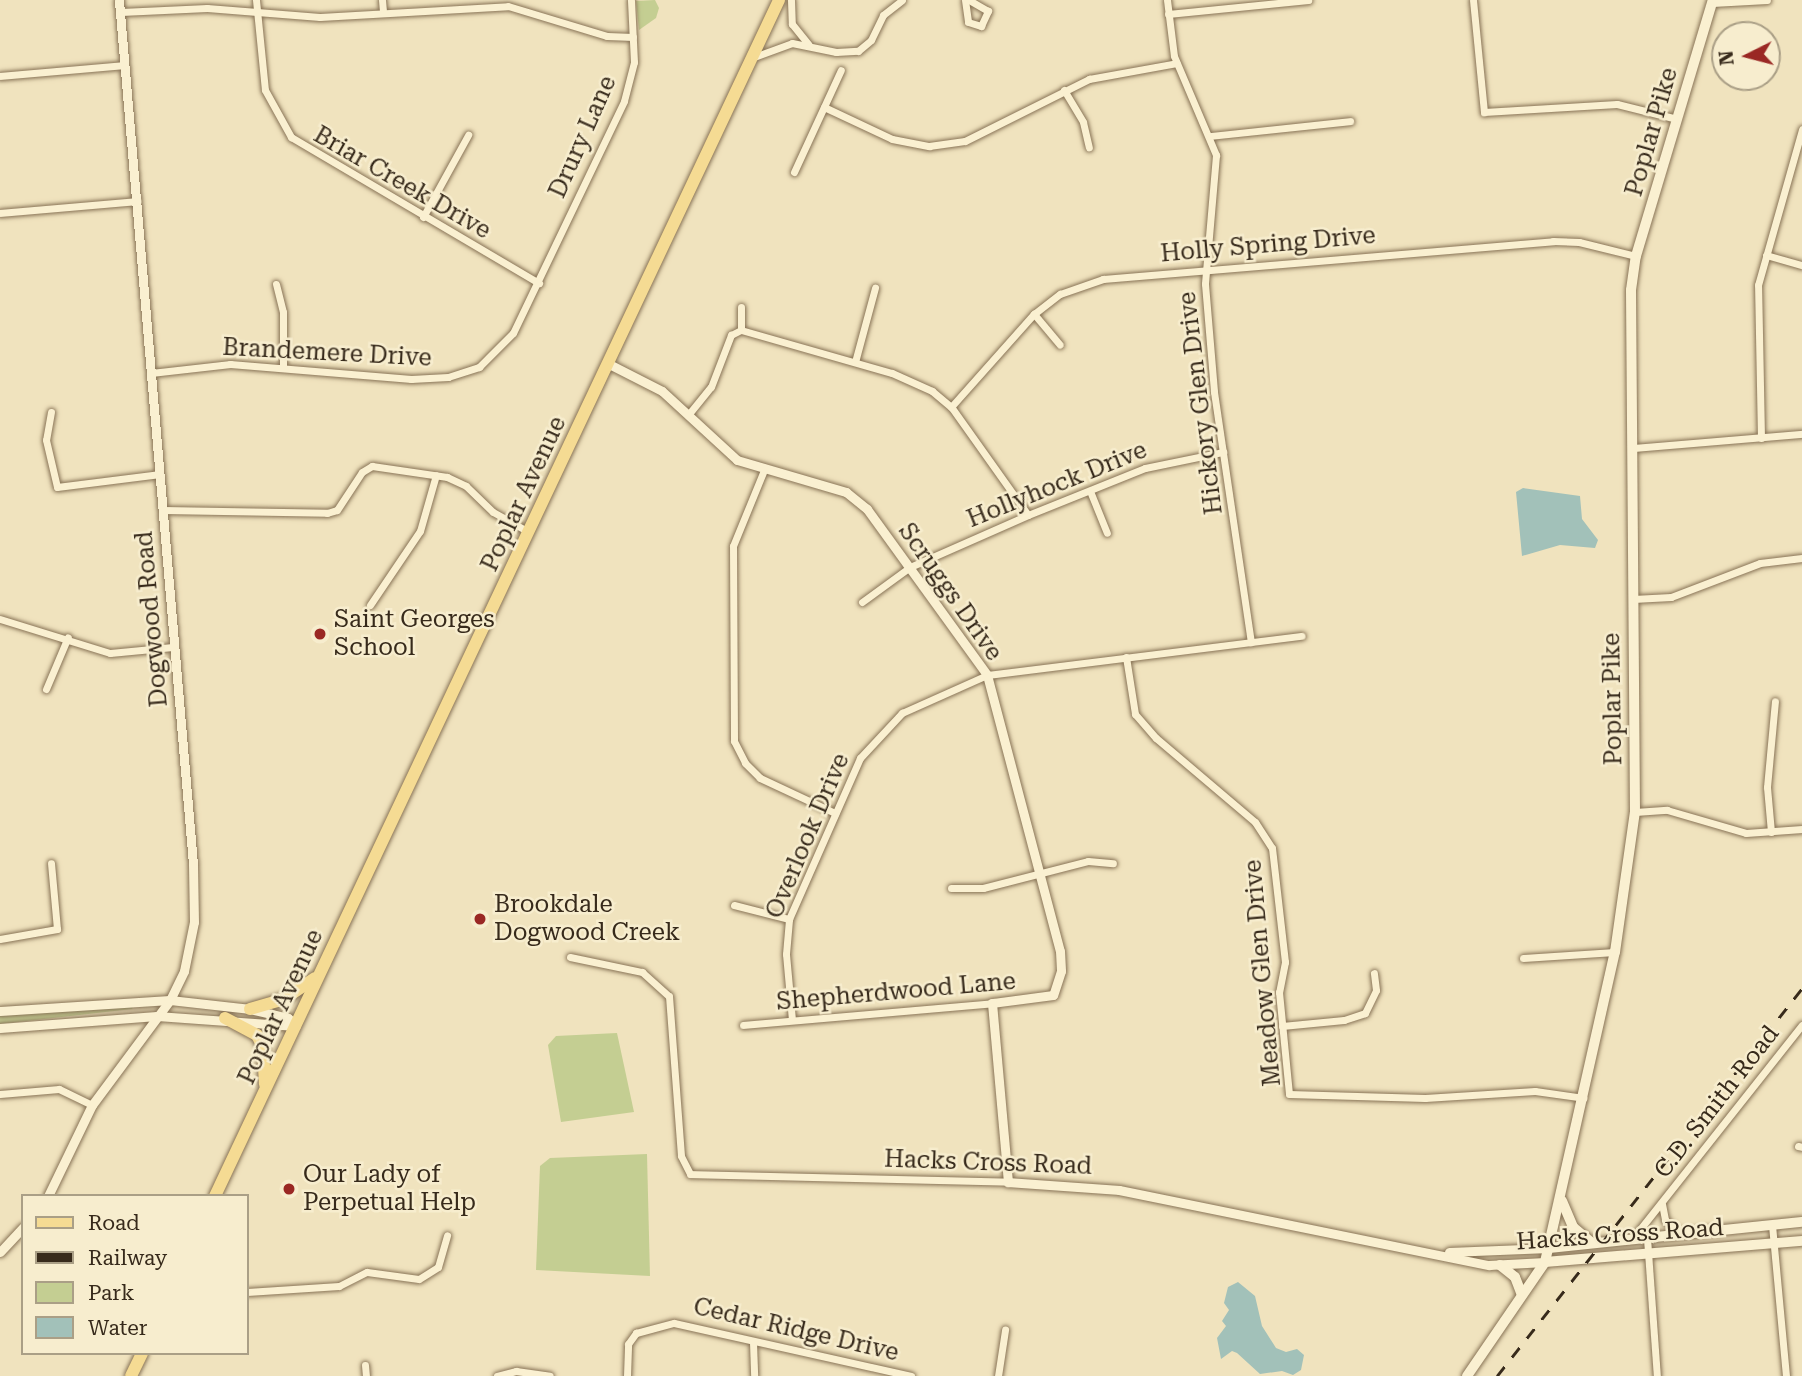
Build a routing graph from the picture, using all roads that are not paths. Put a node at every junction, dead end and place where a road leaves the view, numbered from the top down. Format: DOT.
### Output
graph roads {
  1 [pos="120,0"];
  2 [pos="256,0"];
  3 [pos="382,0"];
  4 [pos="631,0"];
  5 [pos="779,0"];
  6 [pos="791,0"];
  7 [pos="902,0"];
  8 [pos="1167,0"];
  9 [pos="1308,0"];
  10 [pos="1473,0"];
  11 [pos="1767,0"];
  12 [pos="1713,2"];
  13 [pos="508,3"];
  14 [pos="121,12"];
  15 [pos="257,12"];
  16 [pos="383,12"];
  17 [pos="1168,14"];
  18 [pos="633,37"];
  19 [pos="808,44"];
  20 [pos="752,58"];
  21 [pos="1177,63"];
  22 [pos="125,65"];
  23 [pos="841,70"];
  24 [pos="0,76"];
  25 [pos="1064,90"];
  26 [pos="824,107"];
  27 [pos="1677,119"];
  28 [pos="1350,121"];
  29 [pos="1802,129"];
  30 [pos="468,135"];
  31 [pos="1210,136"];
  32 [pos="1089,146"];
  33 [pos="794,172"];
  34 [pos="137,201"];
  35 [pos="0,213"];
  36 [pos="423,217"];
  37 [pos="1766,255"];
  38 [pos="1636,256"];
  39 [pos="1802,265"];
  40 [pos="1206,269"];
  41 [pos="539,283"];
  42 [pos="276,284"];
  43 [pos="875,288"];
  44 [pos="741,307"];
  45 [pos="1034,314"];
  46 [pos="741,330"];
  47 [pos="1060,345"];
  48 [pos="855,362"];
  49 [pos="609,364"];
  50 [pos="282,368"];
  51 [pos="151,373"];
  52 [pos="951,407"];
  53 [pos="51,412"];
  54 [pos="688,415"];
  55 [pos="1802,434"];
  56 [pos="1761,438"];
  57 [pos="1634,448"];
  58 [pos="1223,452"];
  59 [pos="764,470"];
  60 [pos="160,474"];
  61 [pos="436,475"];
  62 [pos="1090,491"];
  63 [pos="163,510"];
  64 [pos="1028,515"];
  65 [pos="529,532"];
  66 [pos="1107,533"];
  67 [pos="1802,558"];
  68 [pos="910,567"];
  69 [pos="1633,599"];
  70 [pos="862,602"];
  71 [pos="370,605"];
  72 [pos="0,619"];
  73 [pos="1302,636"];
  74 [pos="68,637"];
  75 [pos="1251,642"];
  76 [pos="173,647"];
  77 [pos="1126,657"];
  78 [pos="987,675"];
  79 [pos="46,689"];
  80 [pos="1775,701"];
  81 [pos="1635,812"];
  82 [pos="835,813"];
  83 [pos="1802,829"];
  84 [pos="1771,832"];
  85 [pos="51,863"];
  86 [pos="1113,863"];
  87 [pos="1040,872"];
  88 [pos="951,888"];
  89 [pos="734,905"];
  90 [pos="789,919"];
  91 [pos="0,939"];
  92 [pos="1615,952"];
  93 [pos="570,957"];
  94 [pos="1524,958"];
  95 [pos="1374,973"];
  96 [pos="318,975"];
  97 [pos="1053,995"];
  98 [pos="170,1000"];
  99 [pos="992,1003"];
  100 [pos="250,1009"];
  101 [pos="0,1011"];
  102 [pos="157,1016"];
  103 [pos="225,1018"];
  104 [pos="792,1020"];
  105 [pos="743,1025"];
  106 [pos="296,1026"];
  107 [pos="1282,1026"];
  108 [pos="1802,1026"];
  109 [pos="0,1028"];
  110 [pos="265,1088"];
  111 [pos="0,1094"];
  112 [pos="1585,1098"];
  113 [pos="92,1105"];
  114 [pos="1008,1182"];
  115 [pos="49,1194"];
  116 [pos="216,1194"];
  117 [pos="1562,1199"];
  118 [pos="1662,1203"];
  119 [pos="1802,1222"];
  120 [pos="1772,1225"];
  121 [pos="21,1229"];
  122 [pos="1690,1235"];
  123 [pos="447,1236"];
  124 [pos="1647,1238"];
  125 [pos="1631,1240"];
  126 [pos="1802,1241"];
  127 [pos="1592,1243"];
  128 [pos="1774,1244"];
  129 [pos="2,1245"];
  130 [pos="1549,1248"];
  131 [pos="1443,1252"];
  132 [pos="1648,1254"];
  133 [pos="1545,1262"];
  134 [pos="1500,1265"];
  135 [pos="248,1292"];
  136 [pos="1522,1295"];
  137 [pos="1005,1330"];
  138 [pos="754,1342"];
  139 [pos="141,1355"];
  140 [pos="365,1365"];
  141 [pos="131,1376"];
  142 [pos="366,1376"];
  143 [pos="497,1376"];
  144 [pos="550,1376"];
  145 [pos="627,1376"];
  146 [pos="754,1376"];
  147 [pos="911,1376"];
  148 [pos="998,1376"];
  149 [pos="1467,1376"];
  150 [pos="1657,1376"];
  151 [pos="1786,1376"];
  1 -- 14 [label="street, Dogwood Road"];
  2 -- 15 [label="street, Briar Creek Drive"];
  3 -- 16 [label="street"];
  4 -- 18 [label="street, Drury Lane"];
  5 -- 20 [label="main road, Poplar Avenue"];
  6 -- 19 [label="street"];
  7 -- 19 [label="street"];
  8 -- 17 [label="street, Hickory Glen Drive"];
  9 -- 17 [label="street"];
  10 -- 27 [label="street"];
  11 -- 12 [label="street"];
  12 -- 27 [label="main road, Poplar Pike"];
  13 -- 16 [label="street"];
  13 -- 18 [label="street"];
  14 -- 15 [label="street"];
  14 -- 22 [label="street, Dogwood Road"];
  15 -- 16 [label="street"];
  15 -- 36 [label="street, Briar Creek Drive"];
  17 -- 21 [label="street, Hickory Glen Drive"];
  18 -- 41 [label="street, Drury Lane"];
  19 -- 20 [label="street"];
  20 -- 49 [label="main road, Poplar Avenue"];
  21 -- 25 [label="street"];
  21 -- 31 [label="street, Hickory Glen Drive"];
  22 -- 24 [label="street"];
  22 -- 34 [label="street, Dogwood Road"];
  23 -- 26 [label="street"];
  25 -- 26 [label="street"];
  25 -- 32 [label="street"];
  26 -- 33 [label="street"];
  27 -- 38 [label="main road, Poplar Pike"];
  28 -- 31 [label="street"];
  29 -- 37 [label="street"];
  30 -- 36 [label="street"];
  31 -- 40 [label="street, Hickory Glen Drive"];
  34 -- 35 [label="street"];
  34 -- 51 [label="street, Dogwood Road"];
  36 -- 41 [label="street, Briar Creek Drive"];
  37 -- 39 [label="street"];
  37 -- 56 [label="street"];
  38 -- 40 [label="street, Holly Spring Drive"];
  38 -- 57 [label="main road, Poplar Pike"];
  40 -- 45 [label="street, Holly Spring Drive"];
  40 -- 58 [label="street, Hickory Glen Drive"];
  41 -- 50 [label="street, Brandemere Drive"];
  42 -- 50 [label="street"];
  43 -- 48 [label="street"];
  44 -- 46 [label="street"];
  45 -- 47 [label="street"];
  45 -- 52 [label="street, Holly Spring Drive"];
  46 -- 48 [label="street"];
  46 -- 54 [label="street"];
  48 -- 52 [label="street"];
  49 -- 54 [label="street, Scruggs Drive"];
  49 -- 65 [label="main road, Poplar Avenue"];
  50 -- 51 [label="street, Brandemere Drive"];
  51 -- 60 [label="street, Dogwood Road"];
  52 -- 64 [label="street"];
  53 -- 60 [label="street"];
  54 -- 59 [label="street, Scruggs Drive"];
  55 -- 56 [label="street"];
  56 -- 57 [label="street"];
  57 -- 69 [label="main road, Poplar Pike"];
  58 -- 62 [label="street, Hollyhock Drive"];
  58 -- 75 [label="street, Hickory Glen Drive"];
  59 -- 68 [label="street, Scruggs Drive"];
  59 -- 82 [label="street"];
  60 -- 63 [label="street, Dogwood Road"];
  61 -- 63 [label="street"];
  61 -- 65 [label="street"];
  61 -- 71 [label="street"];
  62 -- 64 [label="street, Hollyhock Drive"];
  62 -- 66 [label="street"];
  63 -- 76 [label="street, Dogwood Road"];
  64 -- 68 [label="street, Hollyhock Drive"];
  65 -- 96 [label="main road, Poplar Avenue"];
  67 -- 69 [label="street"];
  68 -- 70 [label="street, Hollyhock Drive"];
  68 -- 78 [label="street, Scruggs Drive"];
  69 -- 81 [label="main road, Poplar Pike"];
  72 -- 74 [label="street"];
  73 -- 75 [label="street, Overlook Drive"];
  74 -- 76 [label="street"];
  74 -- 79 [label="street"];
  75 -- 77 [label="street, Overlook Drive"];
  76 -- 98 [label="street, Dogwood Road"];
  77 -- 78 [label="street, Overlook Drive"];
  77 -- 107 [label="street, Meadow Glen Drive"];
  78 -- 82 [label="street, Overlook Drive"];
  78 -- 87 [label="street, Scruggs Drive"];
  80 -- 84 [label="street"];
  81 -- 84 [label="street"];
  81 -- 92 [label="main road, Poplar Pike"];
  82 -- 90 [label="street, Overlook Drive"];
  83 -- 84 [label="street"];
  85 -- 91 [label="street"];
  86 -- 87 [label="street"];
  87 -- 88 [label="street"];
  87 -- 97 [label="street, Scruggs Drive"];
  89 -- 90 [label="street"];
  90 -- 104 [label="street, Overlook Drive"];
  92 -- 94 [label="street"];
  92 -- 112 [label="main road, Poplar Pike"];
  93 -- 114 [label="street, Hacks Cross Road"];
  95 -- 107 [label="street"];
  96 -- 100 [label="main road"];
  96 -- 106 [label="main road, Poplar Avenue"];
  97 -- 99 [label="street, Shepherdwood Lane"];
  98 -- 100 [label="street"];
  98 -- 101 [label="street"];
  98 -- 102 [label="street, Dogwood Road"];
  99 -- 104 [label="street, Shepherdwood Lane"];
  99 -- 114 [label="street"];
  100 -- 106 [label="street"];
  102 -- 103 [label="street"];
  102 -- 109 [label="street"];
  102 -- 113 [label="street, Dogwood Road"];
  103 -- 106 [label="street"];
  103 -- 110 [label="main road"];
  104 -- 105 [label="street, Shepherdwood Lane"];
  106 -- 110 [label="main road, Poplar Avenue"];
  107 -- 112 [label="street, Meadow Glen Drive"];
  108 -- 118 [label="street, C.D. Smith Road"];
  110 -- 116 [label="main road, Poplar Avenue"];
  111 -- 113 [label="street"];
  112 -- 117 [label="main road, Poplar Pike"];
  113 -- 115 [label="street, Dogwood Road"];
  114 -- 131 [label="street, Hacks Cross Road"];
  117 -- 127 [label="main road"];
  117 -- 130 [label="main road, Poplar Pike"];
  118 -- 122 [label="street, C.D. Smith Road"];
  118 -- 125 [label="street, C.D. Smith Road"];
  119 -- 120 [label="main road, Hacks Cross Road"];
  120 -- 122 [label="main road, Hacks Cross Road"];
  120 -- 128 [label="street"];
  121 -- 129 [label="street"];
  122 -- 124 [label="main road, Hacks Cross Road"];
  123 -- 135 [label="street"];
  124 -- 125 [label="main road, Hacks Cross Road"];
  124 -- 132 [label="street"];
  125 -- 127 [label="main road, Hacks Cross Road"];
  126 -- 128 [label="main road, Hacks Cross Road"];
  127 -- 130 [label="main road, Hacks Cross Road"];
  128 -- 132 [label="main road, Hacks Cross Road"];
  128 -- 151 [label="street"];
  130 -- 131 [label="street, Hacks Cross Road"];
  130 -- 133 [label="main road, Poplar Pike"];
  131 -- 134 [label="street, Hacks Cross Road"];
  132 -- 133 [label="main road, Hacks Cross Road"];
  132 -- 150 [label="street"];
  133 -- 134 [label="street, Hacks Cross Road"];
  133 -- 136 [label="main road, Poplar Pike"];
  134 -- 136 [label="main road"];
  136 -- 149 [label="main road, Poplar Pike"];
  137 -- 148 [label="street"];
  138 -- 145 [label="street, Cedar Ridge Drive"];
  138 -- 146 [label="street"];
  138 -- 147 [label="street, Cedar Ridge Drive"];
  139 -- 141 [label="main road"];
  140 -- 142 [label="street"];
  143 -- 144 [label="street"];
}
